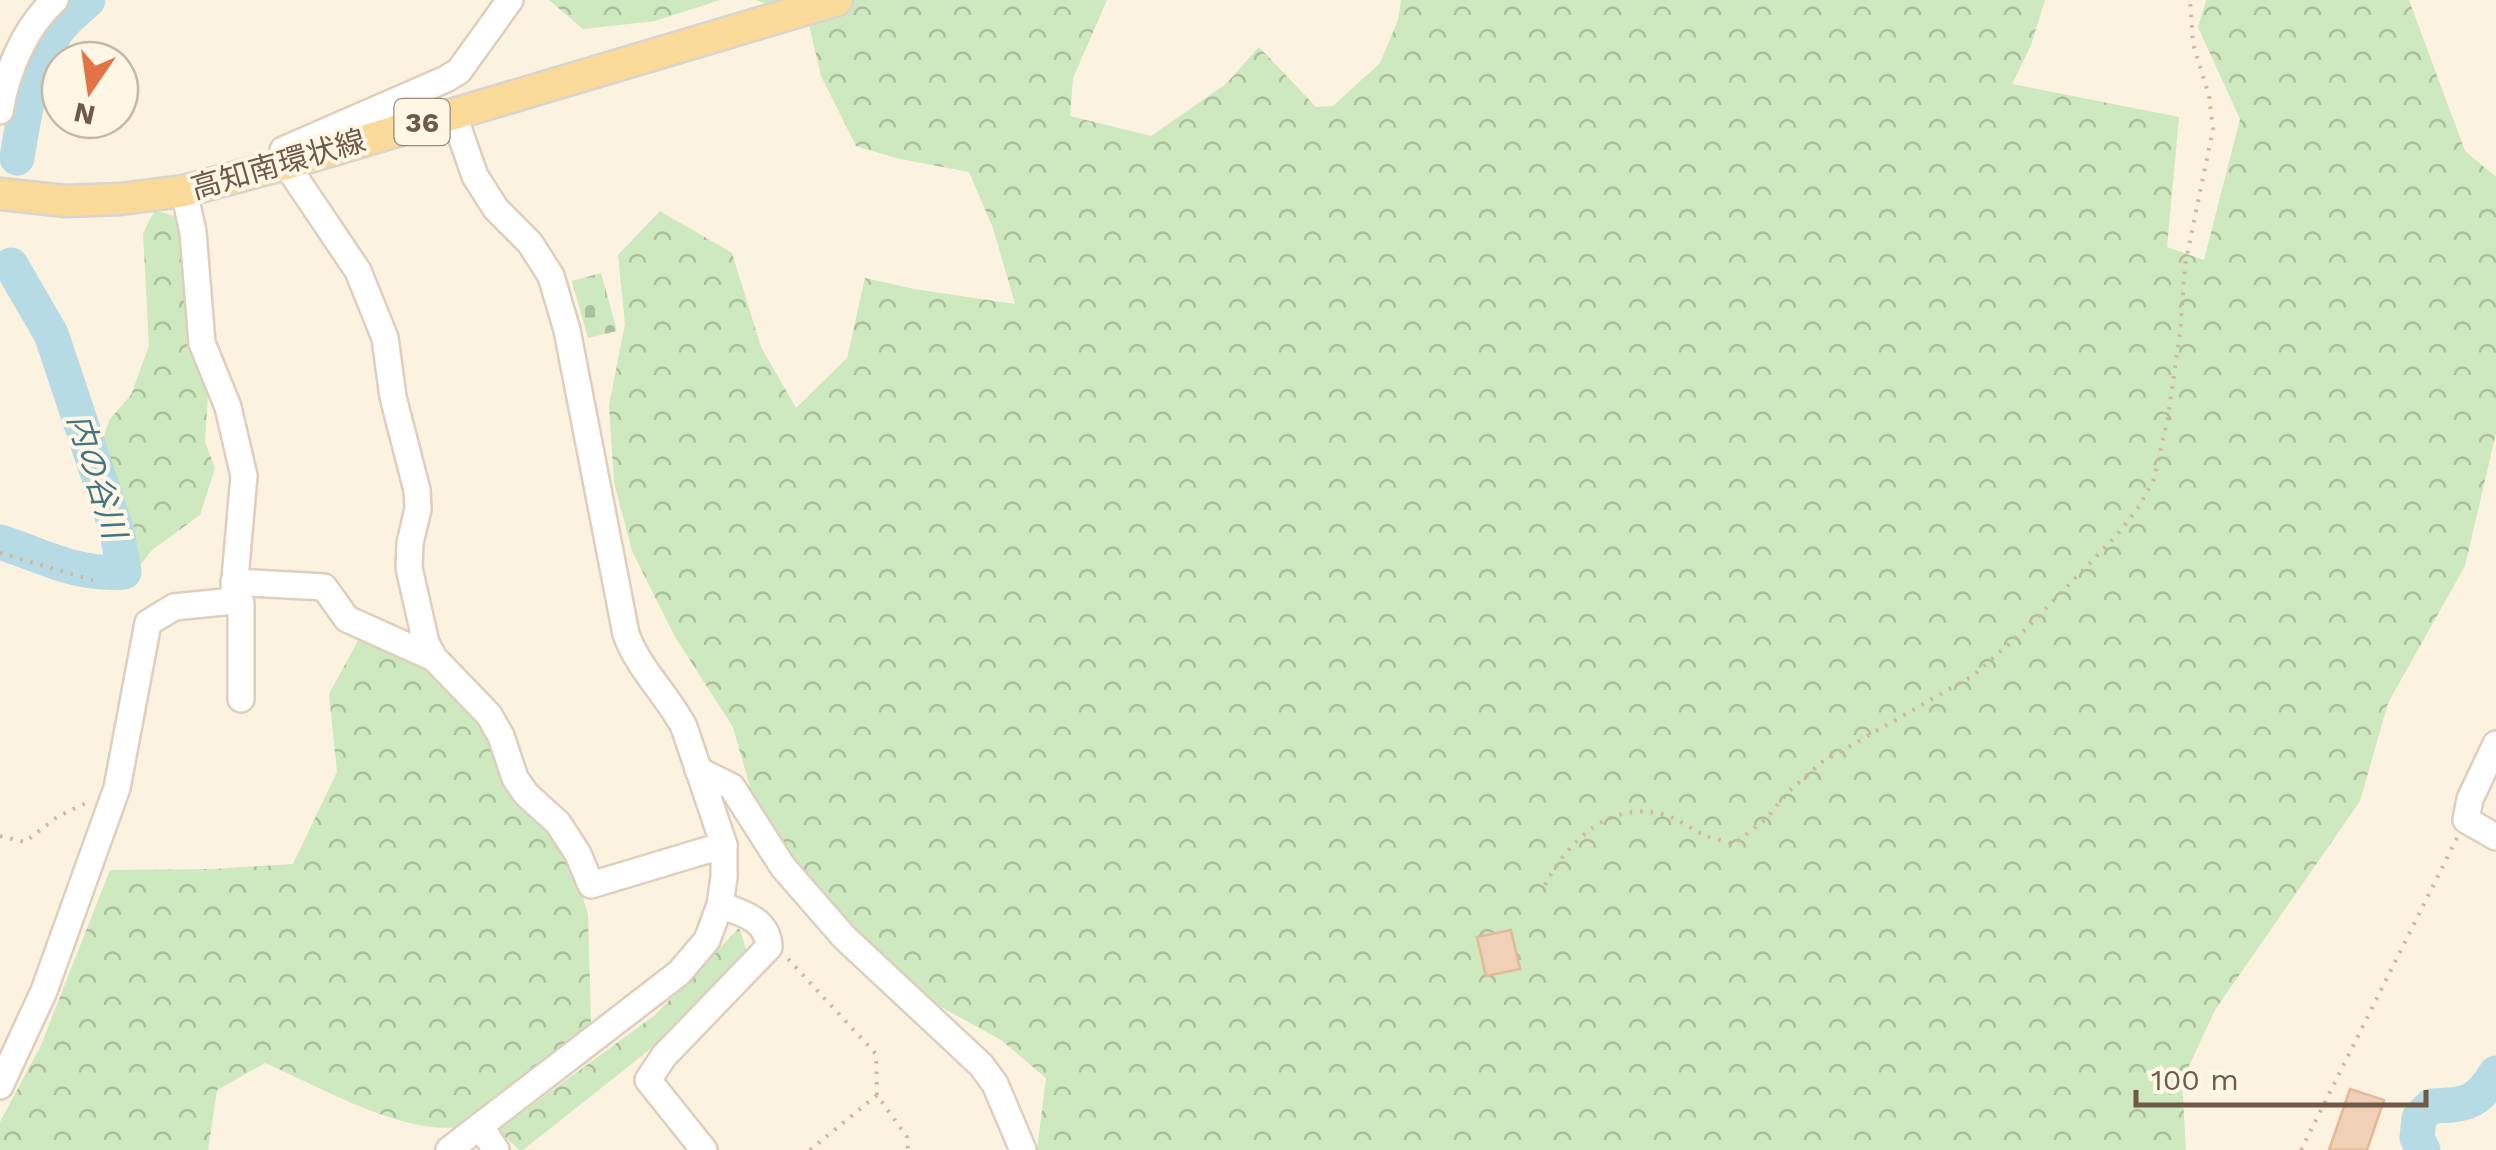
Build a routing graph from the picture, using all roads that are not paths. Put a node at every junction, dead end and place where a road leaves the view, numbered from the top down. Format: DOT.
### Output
graph roads {
  1 [pos="55,0"];
  2 [pos="510,0"];
  3 [pos="837,0"];
  4 [pos="9,46"];
  5 [pos="0,112"];
  6 [pos="453,112"];
  7 [pos="286,164"];
  8 [pos="184,191"];
  9 [pos="0,194"];
  10 [pos="233,592"];
  11 [pos="434,658"];
  12 [pos="241,699"];
  13 [pos="2496,744"];
  14 [pos="698,770"];
  15 [pos="2496,837"];
  16 [pos="724,844"];
  17 [pos="720,905"];
  18 [pos="0,1086"];
  19 [pos="480,1126"];
  20 [pos="449,1150"];
  21 [pos="496,1150"];
  22 [pos="704,1150"];
  23 [pos="1023,1150"];
  1 -- 4 [label="street"];
  2 -- 7 [label="street"];
  3 -- 6 [label="main road, 高知南環状線 / 36"];
  4 -- 5 [label="street"];
  6 -- 7 [label="main road, 高知南環状線 / 36"];
  6 -- 14 [label="street"];
  7 -- 8 [label="main road, 高知南環状線 / 36"];
  7 -- 11 [label="street"];
  8 -- 9 [label="main road, 高知南環状線 / 36"];
  8 -- 10 [label="street"];
  10 -- 11 [label="street"];
  10 -- 12 [label="street"];
  10 -- 18 [label="street"];
  11 -- 16 [label="street"];
  13 -- 15 [label="street"];
  14 -- 16 [label="street"];
  14 -- 23 [label="street"];
  16 -- 17 [label="street"];
  17 -- 19 [label="street"];
  17 -- 22 [label="street"];
  19 -- 20 [label="street"];
  19 -- 21 [label="street"];
}
